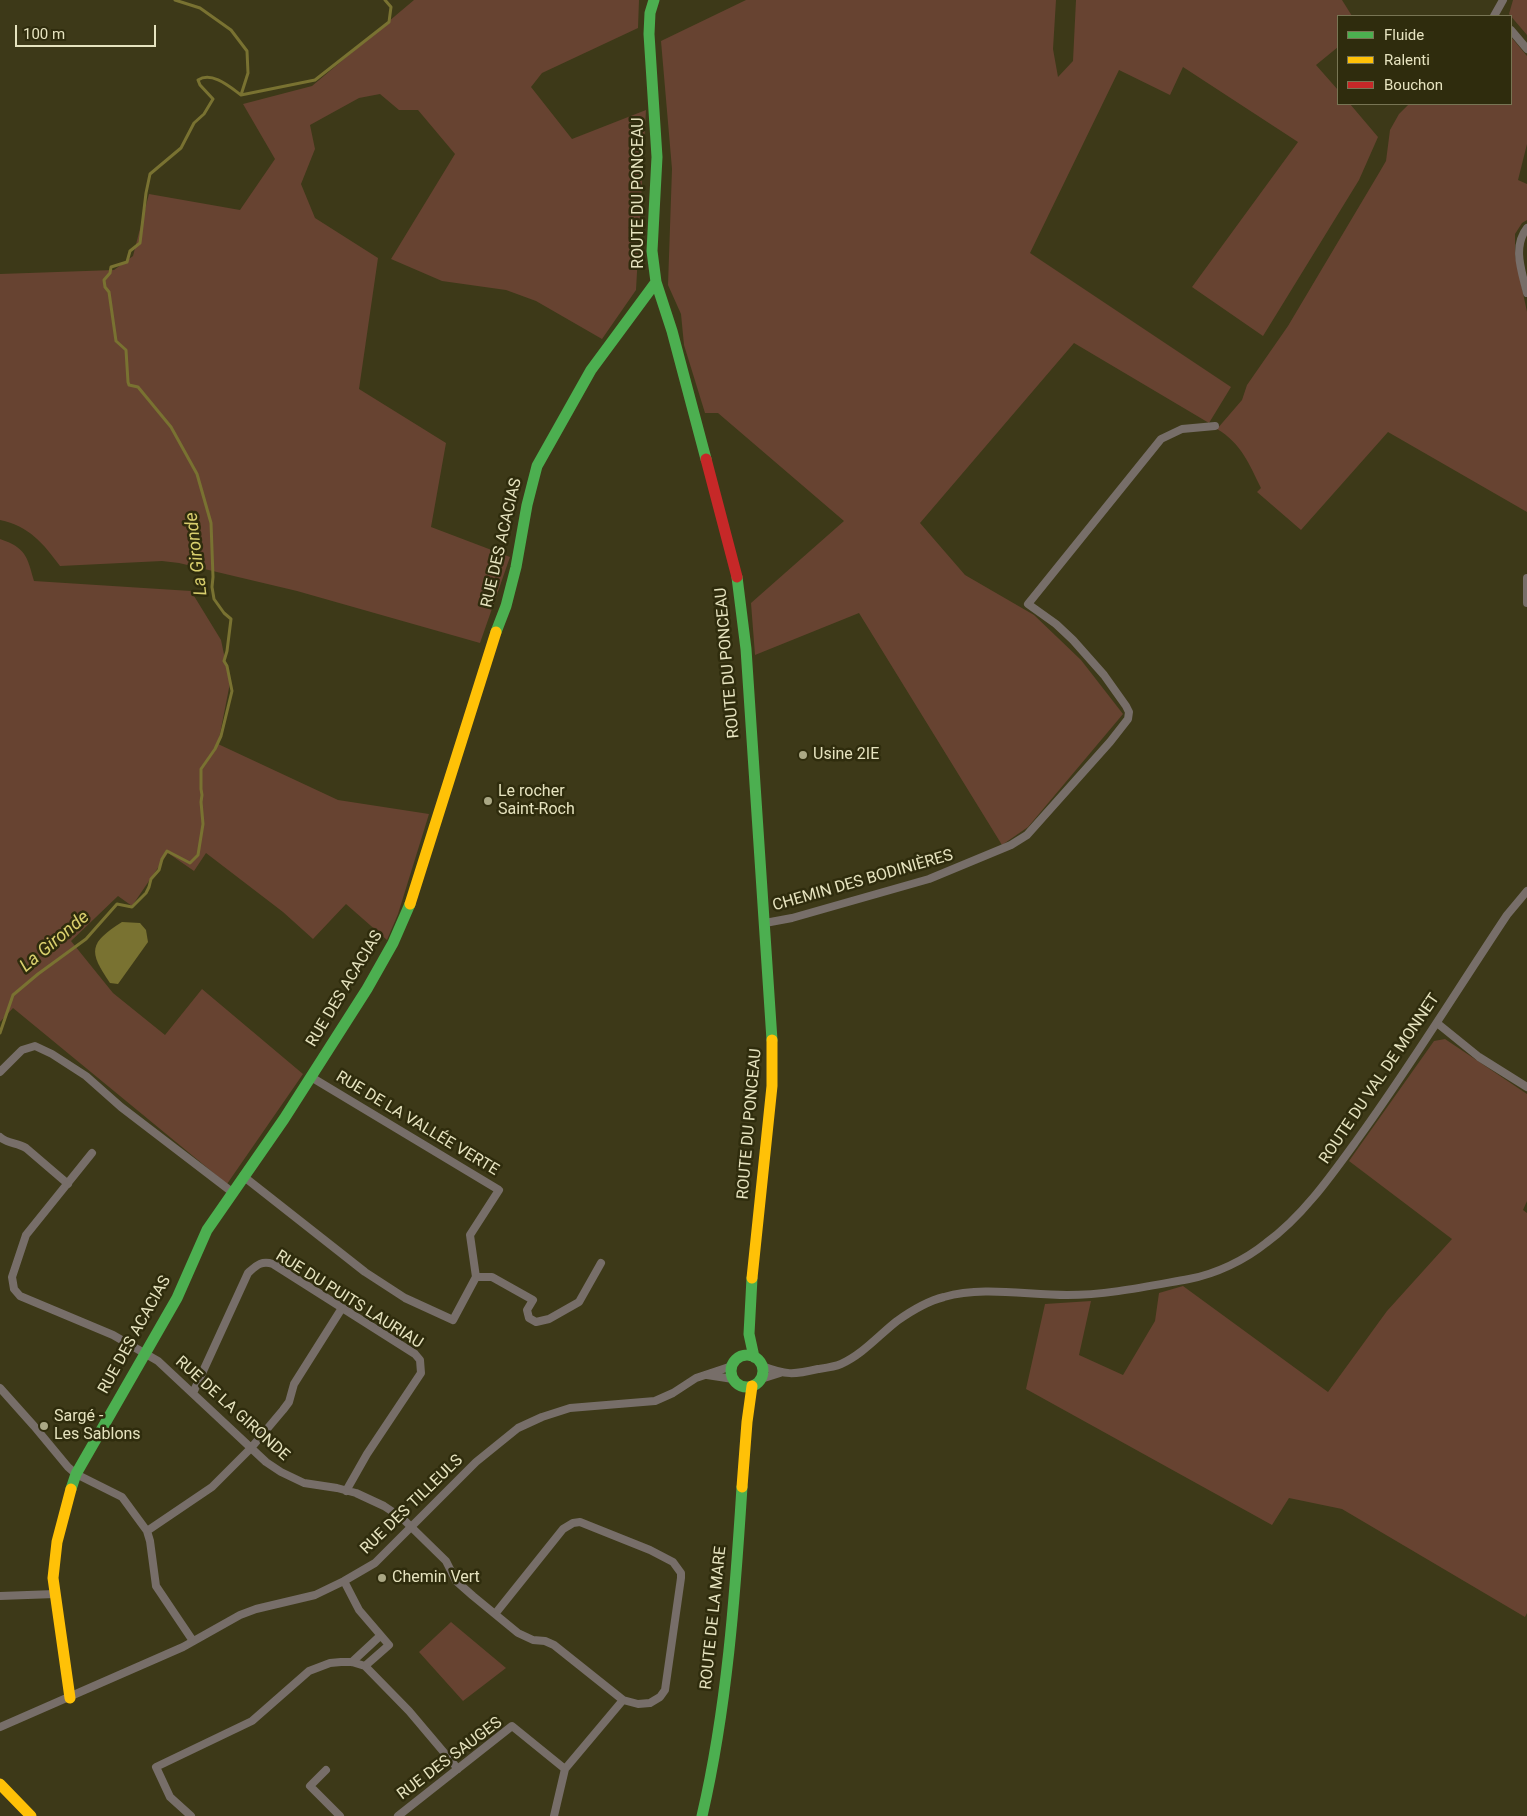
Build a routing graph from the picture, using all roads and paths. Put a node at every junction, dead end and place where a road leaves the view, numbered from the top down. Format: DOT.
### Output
graph roads {
  1 [pos="654,0"];
  2 [pos="1503,0"];
  3 [pos="1496,15"];
  4 [pos="1512,31"];
  5 [pos="1527,49"];
  6 [pos="1527,228"];
  7 [pos="656,282"];
  8 [pos="1527,293"];
  9 [pos="1215,426"];
  10 [pos="1527,578"];
  11 [pos="1527,603"];
  12 [pos="1527,891"];
  13 [pos="765,923"];
  14 [pos="1436,1023"];
  15 [pos="0,1072"];
  16 [pos="311,1077"];
  17 [pos="1527,1087"];
  18 [pos="0,1137"];
  19 [pos="92,1153"];
  20 [pos="243,1176"];
  21 [pos="68,1184"];
  22 [pos="232,1192"];
  23 [pos="601,1263"];
  24 [pos="476,1278"];
  25 [pos="342,1308"];
  26 [pos="749,1334"];
  27 [pos="146,1353"];
  28 [pos="742,1356"];
  29 [pos="754,1357"];
  30 [pos="732,1366"];
  31 [pos="762,1366"];
  32 [pos="782,1373"];
  33 [pos="705,1375"];
  34 [pos="747,1383"];
  35 [pos="0,1388"];
  36 [pos="192,1393"];
  37 [pos="251,1448"];
  38 [pos="76,1474"];
  39 [pos="346,1491"];
  40 [pos="411,1526"];
  41 [pos="147,1531"];
  42 [pos="344,1581"];
  43 [pos="55,1594"];
  44 [pos="0,1596"];
  45 [pos="495,1614"];
  46 [pos="380,1636"];
  47 [pos="193,1641"];
  48 [pos="352,1662"];
  49 [pos="365,1666"];
  50 [pos="70,1698"];
  51 [pos="623,1700"];
  52 [pos="0,1727"];
  53 [pos="458,1768"];
  54 [pos="565,1769"];
  55 [pos="326,1770"];
  56 [pos="0,1784"];
  57 [pos="31,1816"];
  58 [pos="191,1816"];
  59 [pos="340,1816"];
  60 [pos="398,1816"];
  61 [pos="554,1816"];
  62 [pos="702,1816"];
  1 -- 7 [label="street, ROUTE DU PONCEAU"];
  2 -- 3 [label="street"];
  4 -- 5 [label="street"];
  6 -- 8 [label="street"];
  7 -- 13 [label="street, ROUTE DU PONCEAU"];
  7 -- 16 [label="street, RUE DES ACACIAS"];
  9 -- 13 [label="street, CHEMIN DES BODINIÈRES"];
  10 -- 11 [label="street"];
  12 -- 14 [label="street, ROUTE DU VAL DE MONNET"];
  13 -- 26 [label="street, ROUTE DU PONCEAU"];
  14 -- 17 [label="street"];
  14 -- 32 [label="street, ROUTE DU VAL DE MONNET"];
  15 -- 22 [label="street"];
  16 -- 20 [label="street, RUE DES ACACIAS"];
  16 -- 24 [label="street, RUE DE LA VALLÉE VERTE"];
  18 -- 21 [label="street"];
  19 -- 21 [label="street, RUE DE LA GIRONDE"];
  20 -- 22 [label="street, RUE DES ACACIAS"];
  20 -- 24 [label="street"];
  21 -- 27 [label="street, RUE DE LA GIRONDE"];
  22 -- 27 [label="street, RUE DES ACACIAS"];
  23 -- 24 [label="street"];
  25 -- 36 [label="street, RUE DU PUITS LAURIAU"];
  25 -- 37 [label="street"];
  25 -- 39 [label="street, RUE DU PUITS LAURIAU"];
  26 -- 28 [label="street, ROUTE DU PONCEAU"];
  26 -- 29 [label="street, ROUTE DU PONCEAU"];
  27 -- 36 [label="street, RUE DE LA GIRONDE"];
  27 -- 38 [label="street, RUE DES ACACIAS"];
  28 -- 29 [label="street"];
  28 -- 30 [label="street"];
  29 -- 31 [label="street"];
  30 -- 33 [label="street, RUE DES TILLEULS"];
  30 -- 34 [label="street"];
  31 -- 32 [label="street, ROUTE DU VAL DE MONNET"];
  31 -- 34 [label="street"];
  32 -- 34 [label="street, ROUTE DU VAL DE MONNET"];
  33 -- 34 [label="street"];
  33 -- 40 [label="street, RUE DES TILLEULS"];
  34 -- 62 [label="street, ROUTE DE LA MARE"];
  35 -- 38 [label="street"];
  36 -- 37 [label="street, RUE DE LA GIRONDE"];
  37 -- 39 [label="street, RUE DE LA GIRONDE"];
  37 -- 41 [label="street"];
  38 -- 41 [label="street"];
  38 -- 43 [label="street, RUE DES ACACIAS"];
  39 -- 40 [label="street, RUE DE LA GIRONDE"];
  40 -- 42 [label="street, RUE DES TILLEULS"];
  40 -- 45 [label="street, RUE DE LA GIRONDE"];
  41 -- 47 [label="street"];
  42 -- 46 [label="street"];
  42 -- 47 [label="street, RUE DES TILLEULS"];
  43 -- 44 [label="street"];
  43 -- 50 [label="street, RUE DES ACACIAS"];
  45 -- 51 [label="street, RUE DE LA GIRONDE"];
  45 -- 51 [label="street"];
  46 -- 48 [label="street"];
  46 -- 49 [label="street"];
  47 -- 50 [label="street, RUE DES TILLEULS"];
  48 -- 49 [label="street"];
  48 -- 58 [label="street"];
  49 -- 53 [label="street"];
  50 -- 52 [label="street, RUE DES TILLEULS"];
  51 -- 54 [label="street"];
  53 -- 54 [label="street, RUE DES SAUGES"];
  53 -- 60 [label="street, RUE DES SAUGES"];
  54 -- 61 [label="street"];
  55 -- 59 [label="street"];
  56 -- 57 [label="street"];
}
